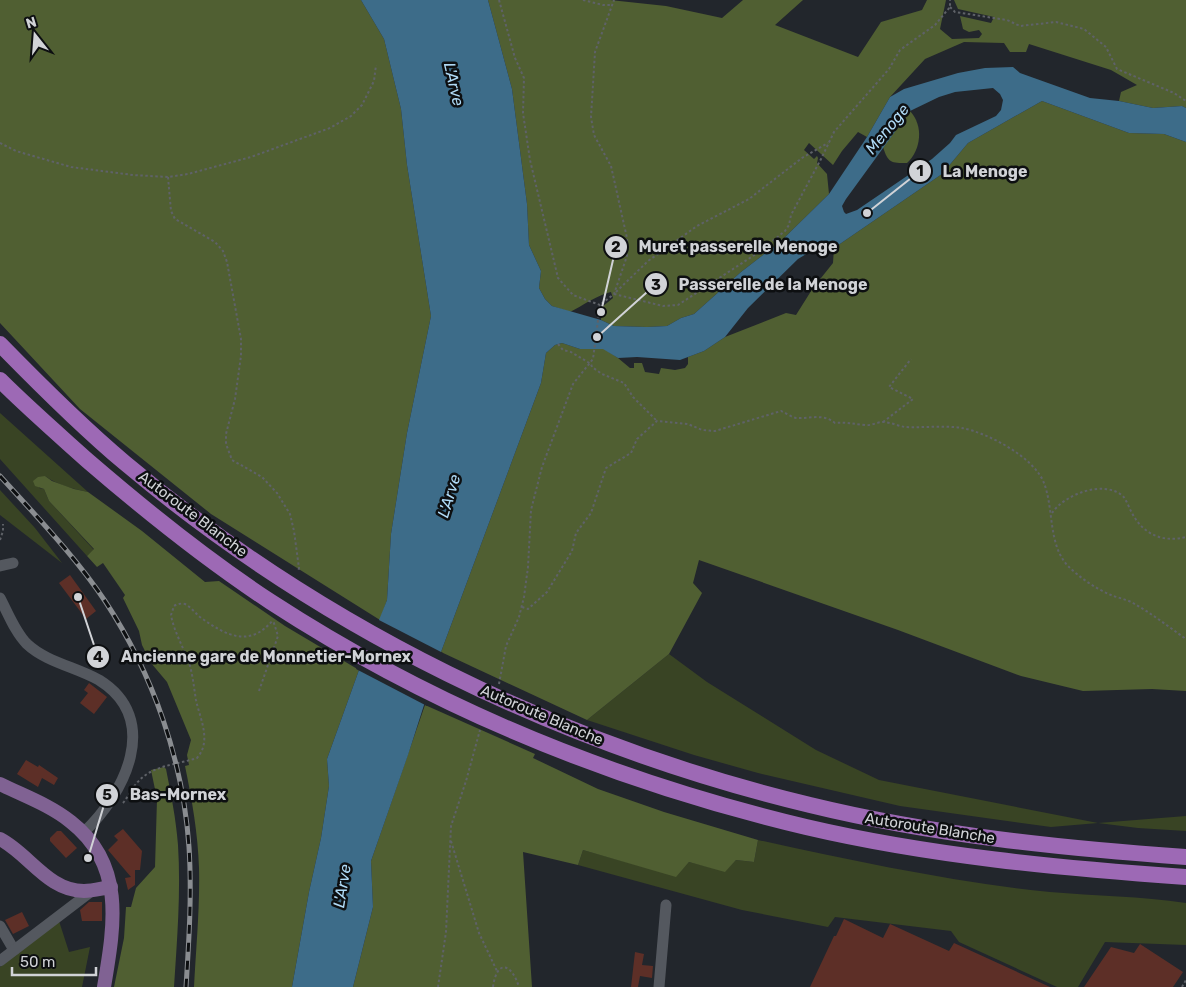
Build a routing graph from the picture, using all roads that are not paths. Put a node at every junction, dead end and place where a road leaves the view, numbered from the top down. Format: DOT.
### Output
graph roads {
  1 [pos="0,344"];
  2 [pos="0,380"];
  3 [pos="13,563"];
  4 [pos="0,566"];
  5 [pos="0,598"];
  6 [pos="0,784"];
  7 [pos="83,833"];
  8 [pos="0,839"];
  9 [pos="1186,857"];
  10 [pos="1186,877"];
  11 [pos="111,887"];
  12 [pos="93,890"];
  13 [pos="666,905"];
  14 [pos="0,926"];
  15 [pos="14,950"];
  16 [pos="0,960"];
  17 [pos="105,981"];
  18 [pos="100,987"];
  19 [pos="659,987"];
  1 -- 9 [label="highway, Autoroute Blanche"];
  2 -- 10 [label="highway, Autoroute Blanche"];
  3 -- 4 [label="street"];
  5 -- 7 [label="street"];
  6 -- 7 [label="main road"];
  7 -- 11 [label="main road"];
  8 -- 12 [label="main road"];
  11 -- 12 [label="main road"];
  11 -- 17 [label="main road"];
  12 -- 15 [label="street"];
  13 -- 19 [label="street"];
  14 -- 15 [label="street"];
  15 -- 16 [label="street"];
  17 -- 18 [label="street"];
}
